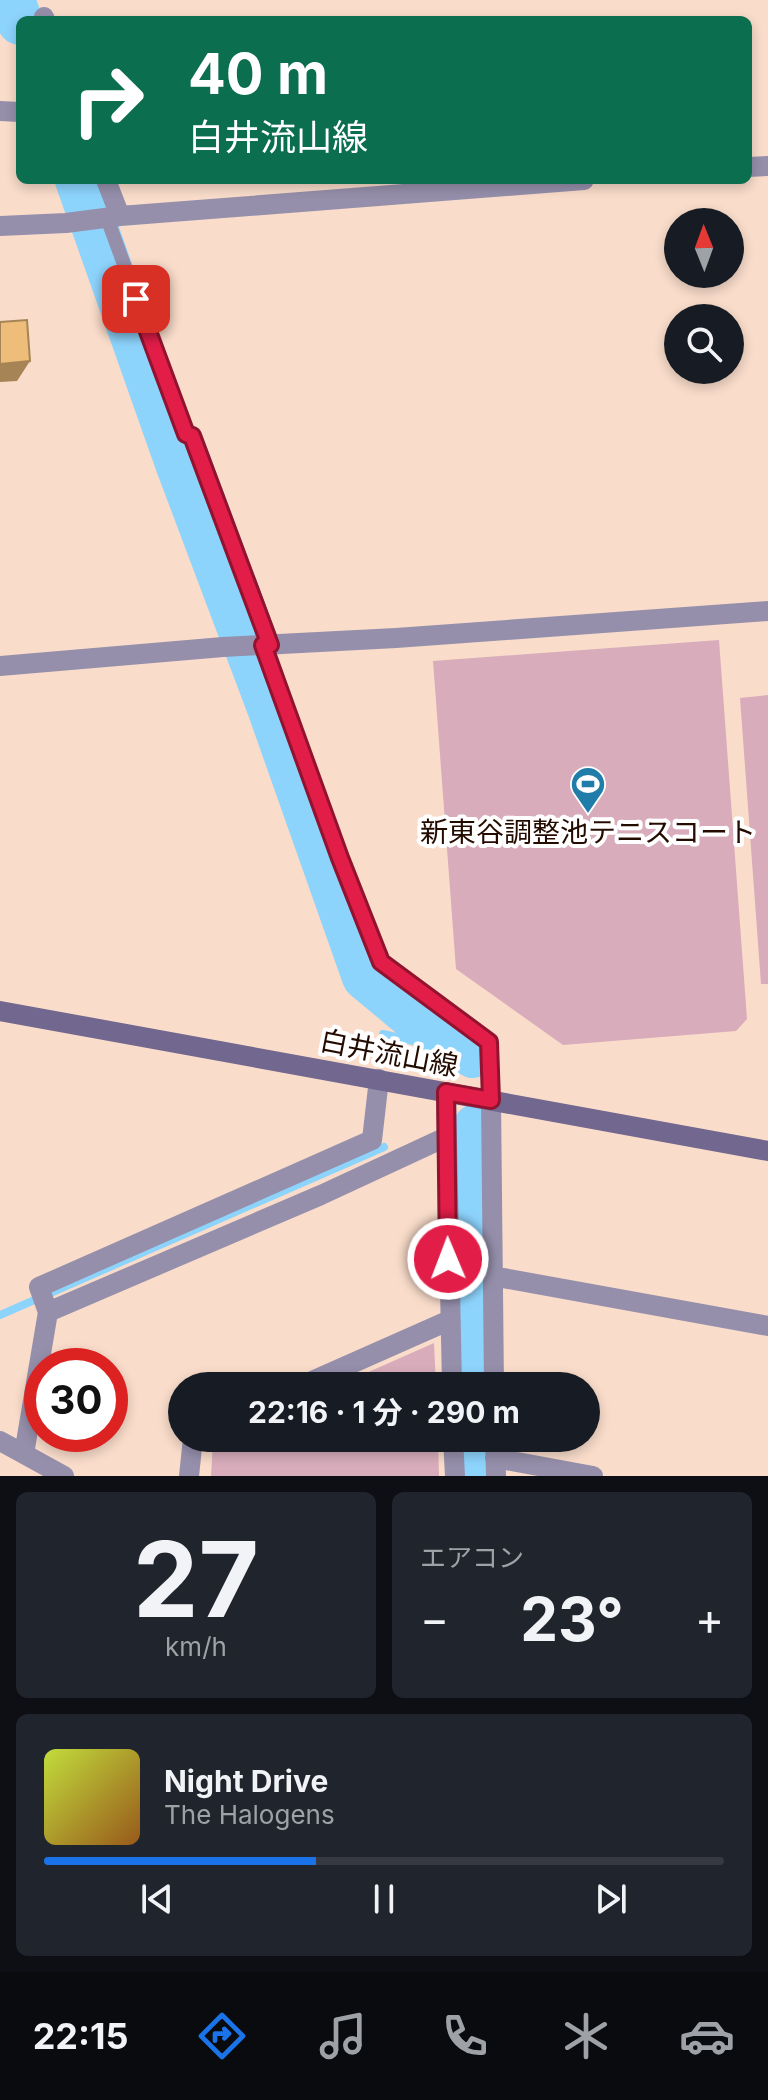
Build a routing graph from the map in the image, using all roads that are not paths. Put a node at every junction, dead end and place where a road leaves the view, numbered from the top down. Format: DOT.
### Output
graph roads {
  1 [pos="107,184"];
  2 [pos="533,184"];
  3 [pos="113,217"];
  4 [pos="0,226"];
  5 [pos="192,436"];
  6 [pos="768,611"];
  7 [pos="264,645"];
  8 [pos="0,666"];
  9 [pos="0,1011"];
  10 [pos="379,1079"];
  11 [pos="446,1092"];
  12 [pos="491,1100"];
  13 [pos="446,1137"];
  14 [pos="768,1151"];
  15 [pos="492,1276"];
  16 [pos="48,1312"];
  17 [pos="450,1320"];
  18 [pos="768,1326"];
  19 [pos="333,1372"];
  20 [pos="452,1372"];
  21 [pos="494,1372"];
  22 [pos="0,1441"];
  23 [pos="192,1452"];
  24 [pos="454,1452"];
  25 [pos="24,1454"];
  26 [pos="495,1457"];
  27 [pos="64,1476"];
  28 [pos="189,1476"];
  29 [pos="455,1476"];
  30 [pos="593,1476"];
  1 -- 3 [label="street"];
  2 -- 3 [label="street"];
  3 -- 4 [label="street"];
  3 -- 5 [label="lane"];
  5 -- 7 [label="street"];
  6 -- 7 [label="street"];
  7 -- 8 [label="street"];
  7 -- 12 [label="lane"];
  9 -- 10 [label="main road, 白井流山線"];
  10 -- 11 [label="main road, 白井流山線"];
  10 -- 16 [label="street"];
  11 -- 12 [label="main road, 白井流山線"];
  11 -- 13 [label="street"];
  12 -- 14 [label="main road, 白井流山線"];
  12 -- 15 [label="street"];
  13 -- 16 [label="street"];
  13 -- 17 [label="street"];
  15 -- 18 [label="street"];
  15 -- 21 [label="street"];
  16 -- 25 [label="street"];
  17 -- 19 [label="street"];
  17 -- 20 [label="street"];
  22 -- 25 [label="street"];
  23 -- 28 [label="street"];
  24 -- 29 [label="street"];
  25 -- 27 [label="street"];
  26 -- 30 [label="street"];
}
